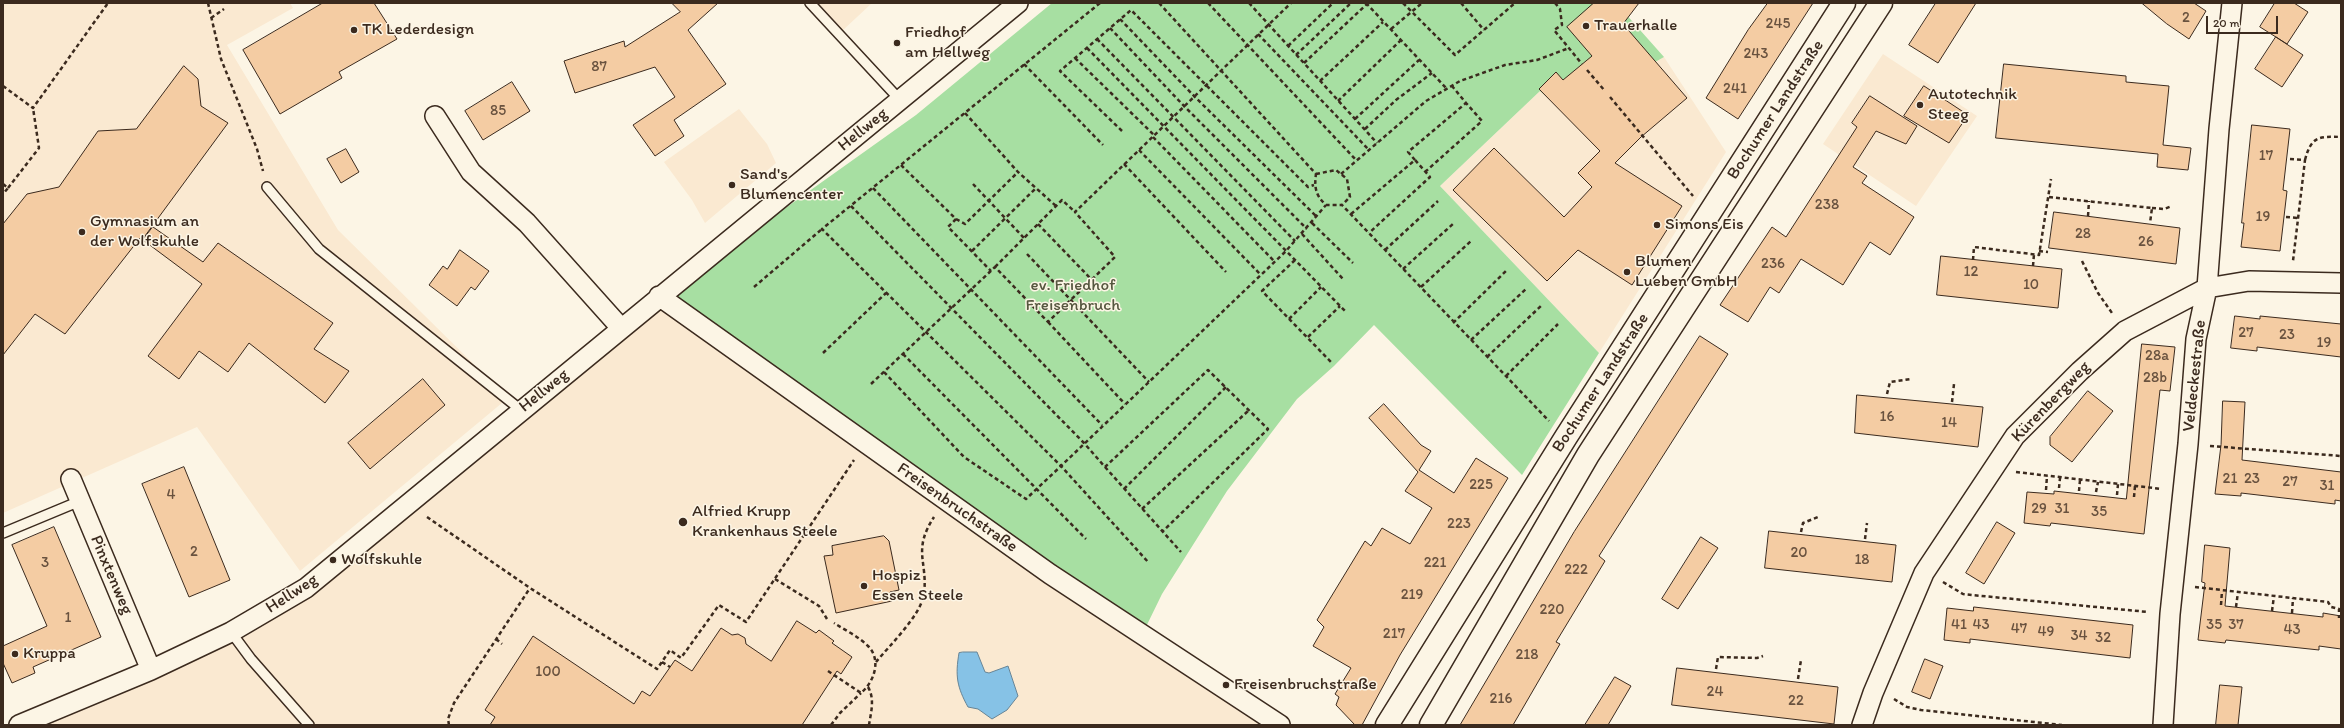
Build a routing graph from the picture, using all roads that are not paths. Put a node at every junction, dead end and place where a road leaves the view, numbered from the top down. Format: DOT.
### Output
graph roads {
  1 [pos="810,3"];
  2 [pos="1018,3"];
  3 [pos="1844,3"];
  4 [pos="1881,3"];
  5 [pos="2232,3"];
  6 [pos="900,100"];
  7 [pos="435,116"];
  8 [pos="267,187"];
  9 [pos="2341,283"];
  10 [pos="2208,288"];
  11 [pos="659,296"];
  12 [pos="621,328"];
  13 [pos="521,410"];
  14 [pos="71,480"];
  15 [pos="80,501"];
  16 [pos="3,533"];
  17 [pos="231,632"];
  18 [pos="151,670"];
  19 [pos="19,725"];
  20 [pos="309,725"];
  21 [pos="1280,725"];
  22 [pos="1387,725"];
  23 [pos="1431,725"];
  24 [pos="1862,725"];
  25 [pos="2163,725"];
  1 -- 6 [label="lane, Hellweg"];
  2 -- 6 [label="street, Hellweg"];
  3 -- 22 [label="main road, Bochumer Landstraße"];
  4 -- 23 [label="main road, Bochumer Landstraße"];
  5 -- 10 [label="street, Veldeckestraße"];
  6 -- 11 [label="street, Hellweg"];
  7 -- 12 [label="street"];
  8 -- 13 [label="lane"];
  9 -- 10 [label="street, Kürenbergweg"];
  10 -- 24 [label="street, Kürenbergweg"];
  10 -- 25 [label="street, Veldeckestraße"];
  11 -- 12 [label="street, Hellweg"];
  11 -- 21 [label="street, Freisenbruchstraße"];
  12 -- 13 [label="street, Hellweg"];
  13 -- 17 [label="street, Hellweg"];
  14 -- 15 [label="street, Pinxtenweg"];
  15 -- 16 [label="lane"];
  15 -- 18 [label="street, Pinxtenweg"];
  17 -- 18 [label="street, Hellweg"];
  17 -- 20 [label="lane"];
  18 -- 19 [label="street, Hellweg"];
}
